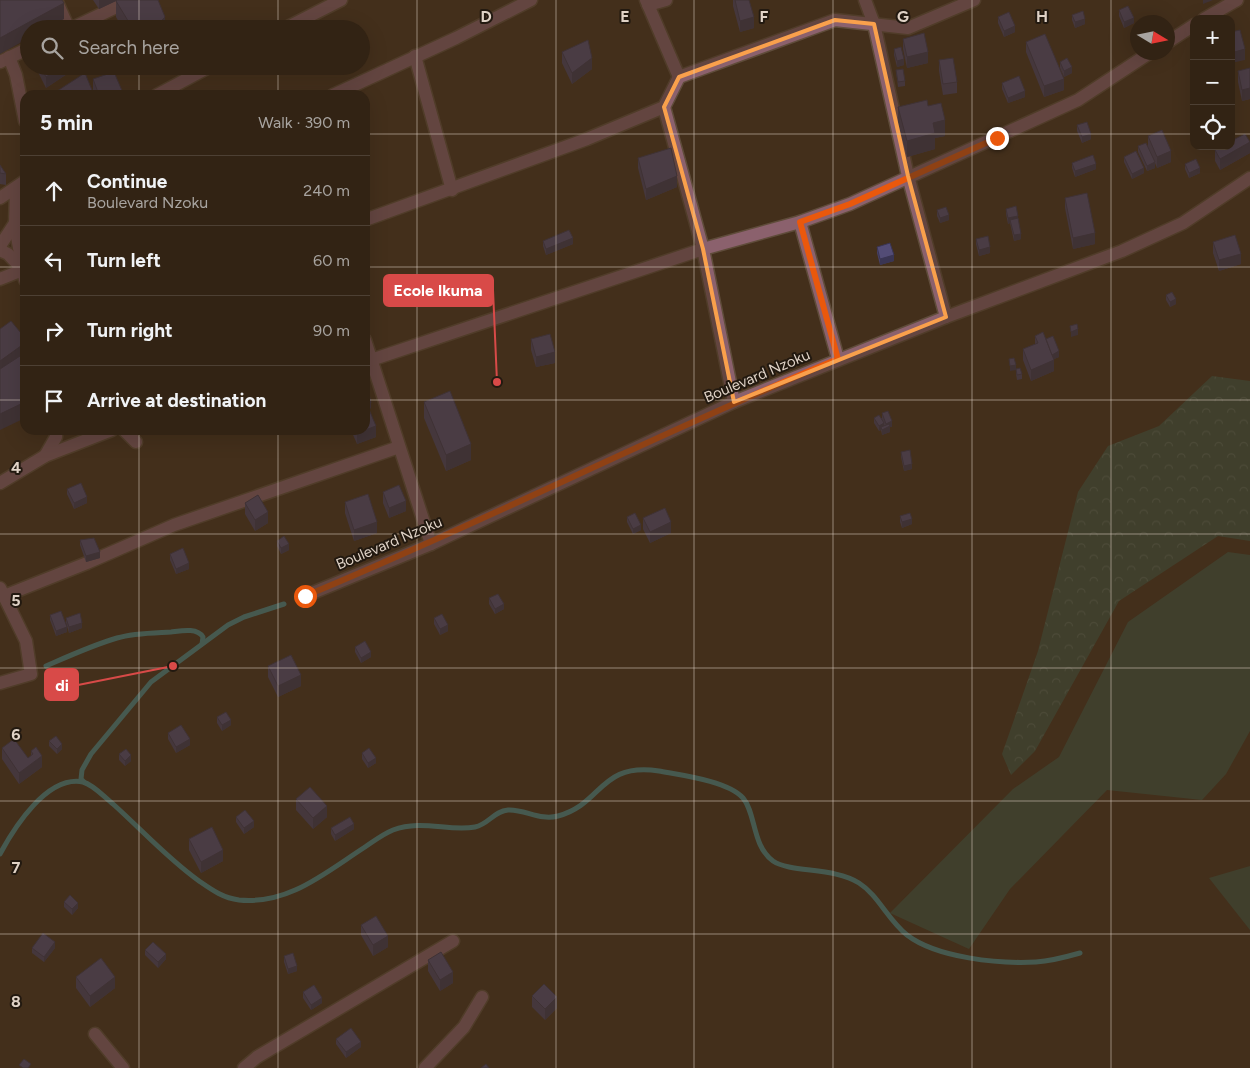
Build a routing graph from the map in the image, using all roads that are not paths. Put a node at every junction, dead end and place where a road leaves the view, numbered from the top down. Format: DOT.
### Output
graph roads {
  1 [pos="56,0"];
  2 [pos="131,0"];
  3 [pos="342,0"];
  4 [pos="531,0"];
  5 [pos="666,0"];
  6 [pos="865,0"];
  7 [pos="974,0"];
  8 [pos="1237,0"];
  9 [pos="647,2"];
  10 [pos="1211,15"];
  11 [pos="66,20"];
  12 [pos="89,20"];
  13 [pos="302,20"];
  14 [pos="874,24"];
  15 [pos="1190,28"];
  16 [pos="1175,37"];
  17 [pos="20,52"];
  18 [pos="415,56"];
  19 [pos="5,59"];
  20 [pos="1140,60"];
  21 [pos="194,75"];
  22 [pos="679,77"];
  23 [pos="166,90"];
  24 [pos="344,90"];
  25 [pos="20,96"];
  26 [pos="664,107"];
  27 [pos="908,176"];
  28 [pos="1250,178"];
  29 [pos="20,185"];
  30 [pos="452,190"];
  31 [pos="0,198"];
  32 [pos="370,218"];
  33 [pos="800,222"];
  34 [pos="15,223"];
  35 [pos="0,248"];
  36 [pos="703,248"];
  37 [pos="20,251"];
  38 [pos="20,268"];
  39 [pos="20,274"];
  40 [pos="0,279"];
  41 [pos="946,317"];
  42 [pos="20,358"];
  43 [pos="838,359"];
  44 [pos="370,361"];
  45 [pos="370,367"];
  46 [pos="0,372"];
  47 [pos="734,402"];
  48 [pos="56,435"];
  49 [pos="99,435"];
  50 [pos="129,435"];
  51 [pos="136,442"];
  52 [pos="399,447"];
  53 [pos="45,456"];
  54 [pos="0,483"];
  55 [pos="431,544"];
  56 [pos="2,592"];
  57 [pos="305,596"];
  58 [pos="0,684"];
  59 [pos="453,941"];
  60 [pos="482,997"];
  61 [pos="95,1034"];
  62 [pos="123,1068"];
  63 [pos="244,1068"];
  64 [pos="425,1068"];
  1 -- 11 [label="street"];
  2 -- 12 [label="street"];
  3 -- 13 [label="street"];
  4 -- 18 [label="street"];
  5 -- 9 [label="street"];
  6 -- 14 [label="street"];
  7 -- 14 [label="street"];
  8 -- 10 [label="street"];
  9 -- 22 [label="street"];
  14 -- 22 [label="street"];
  14 -- 27 [label="street"];
  15 -- 16 [label="street"];
  17 -- 19 [label="street"];
  18 -- 24 [label="street"];
  18 -- 30 [label="street"];
  19 -- 25 [label="street"];
  20 -- 27 [label="street"];
  21 -- 23 [label="street"];
  22 -- 26 [label="street"];
  26 -- 30 [label="street"];
  26 -- 36 [label="street"];
  27 -- 33 [label="street"];
  27 -- 41 [label="street"];
  28 -- 41 [label="street, Boulevard Nzoku"];
  29 -- 31 [label="street"];
  29 -- 34 [label="street"];
  30 -- 32 [label="street"];
  33 -- 36 [label="street"];
  33 -- 43 [label="street"];
  34 -- 35 [label="street"];
  34 -- 37 [label="street"];
  35 -- 38 [label="street"];
  36 -- 44 [label="street"];
  36 -- 47 [label="street"];
  39 -- 40 [label="street"];
  41 -- 43 [label="street, Boulevard Nzoku"];
  42 -- 46 [label="street"];
  43 -- 47 [label="street, Boulevard Nzoku"];
  45 -- 52 [label="street"];
  47 -- 55 [label="street, Boulevard Nzoku"];
  48 -- 53 [label="street"];
  49 -- 53 [label="street"];
  50 -- 51 [label="street"];
  52 -- 55 [label="street"];
  52 -- 56 [label="street"];
  53 -- 54 [label="street"];
  55 -- 57 [label="street, Boulevard Nzoku"];
  56 -- 58 [label="street"];
  59 -- 63 [label="street"];
  60 -- 64 [label="street"];
  61 -- 62 [label="street"];
}
